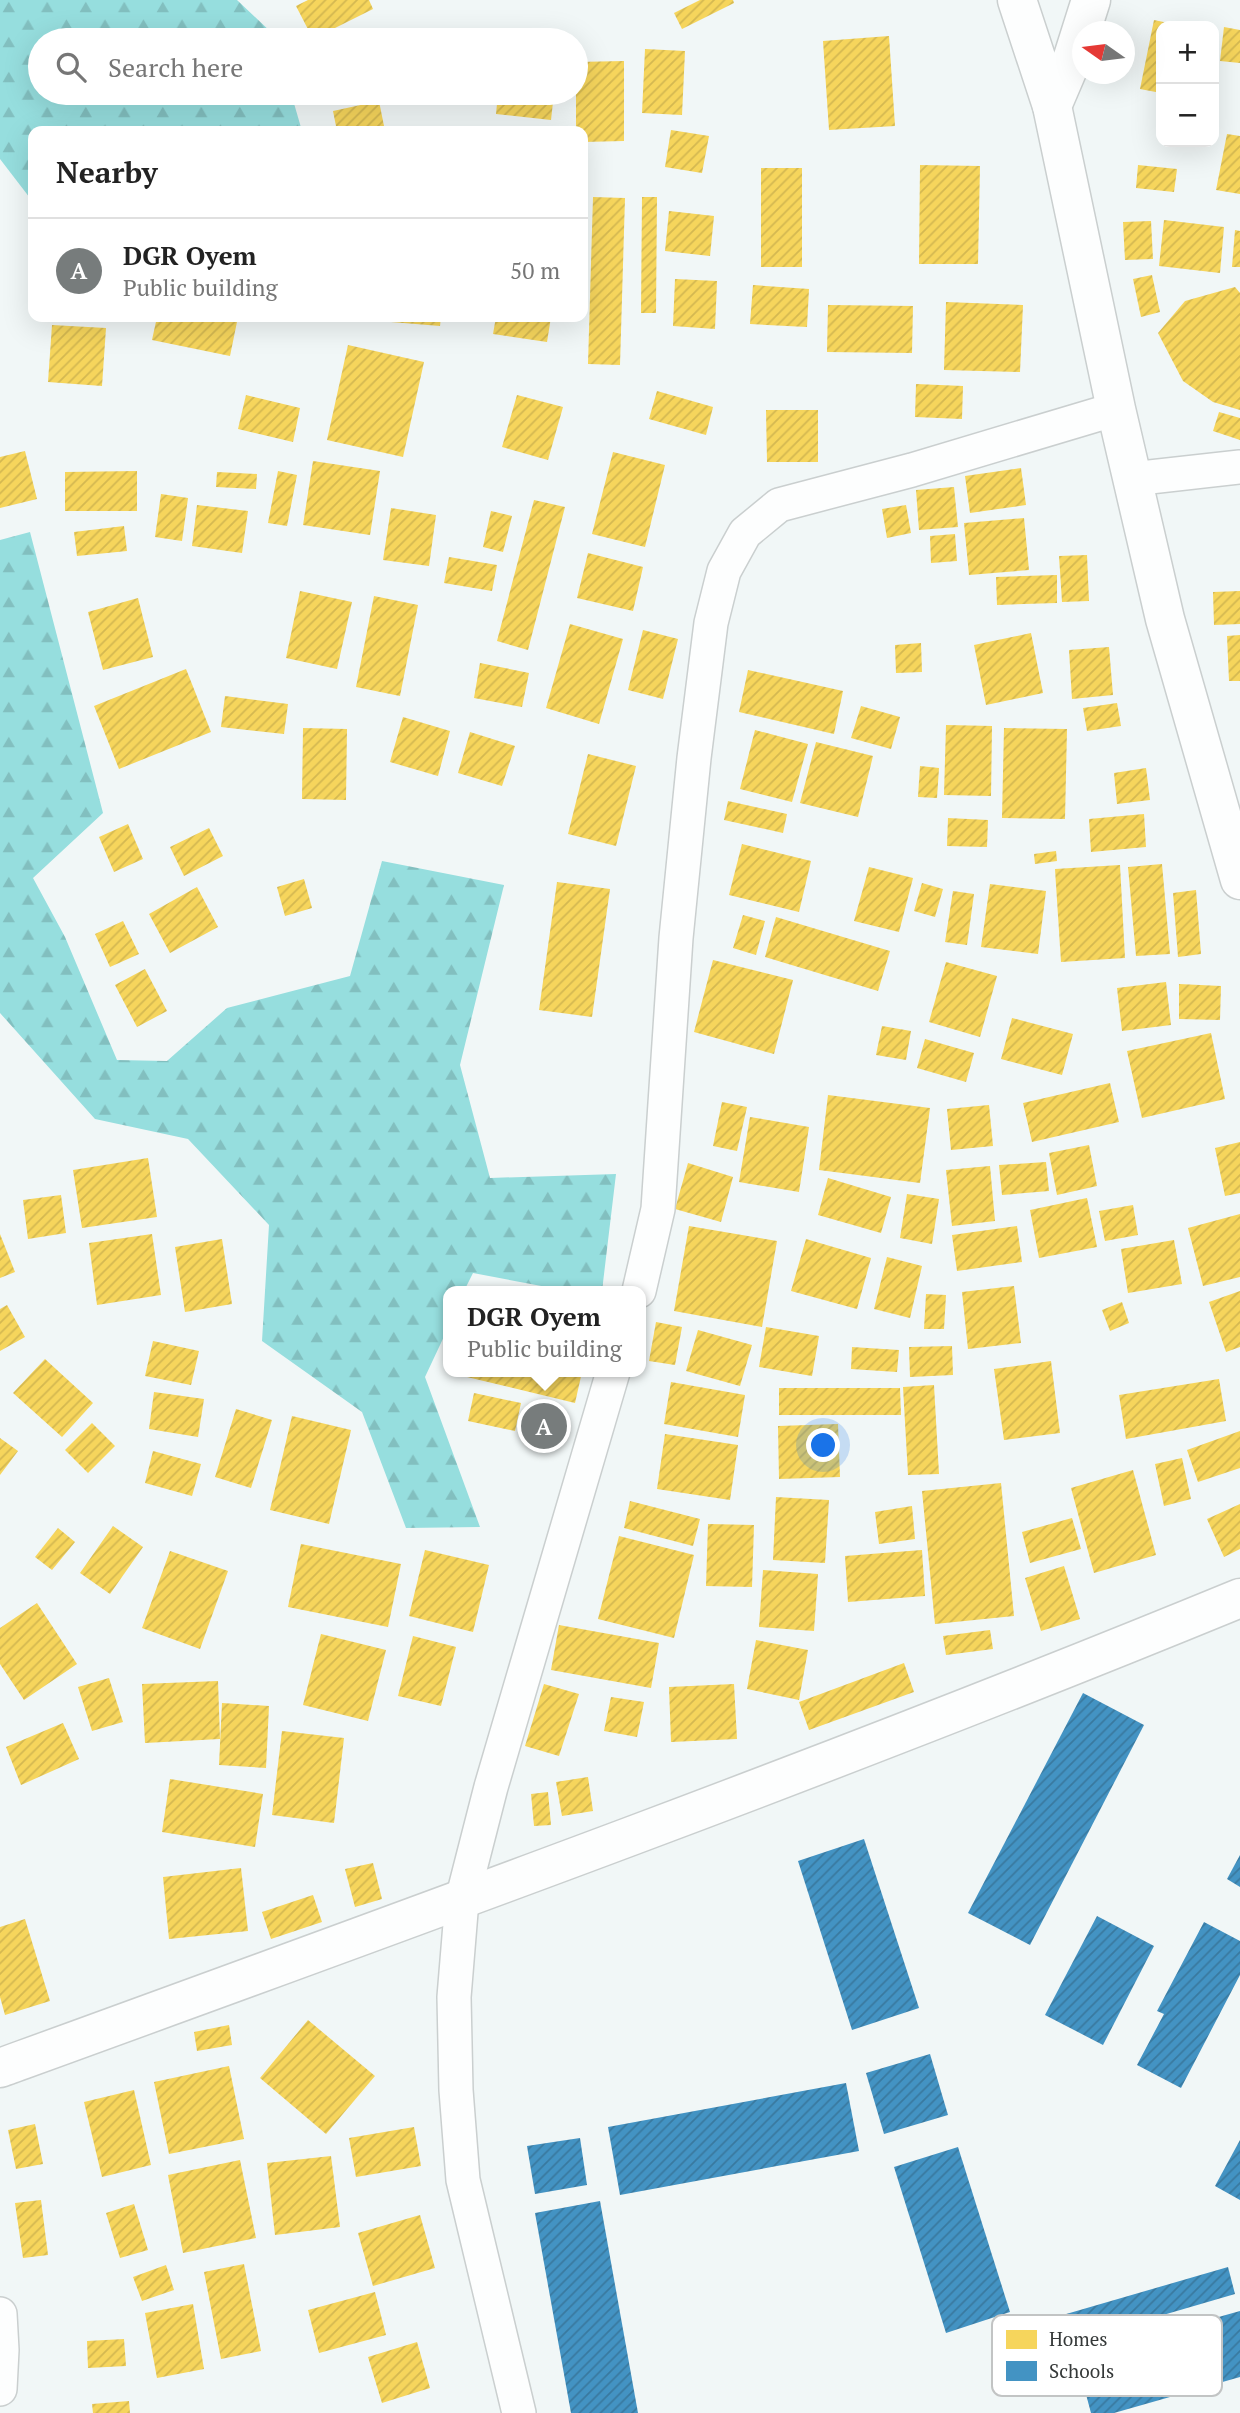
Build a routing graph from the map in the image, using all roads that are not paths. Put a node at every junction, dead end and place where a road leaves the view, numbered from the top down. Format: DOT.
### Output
graph roads {
  1 [pos="1017,0"];
  2 [pos="1091,0"];
  3 [pos="1052,106"];
  4 [pos="1116,409"];
  5 [pos="1240,467"];
  6 [pos="1132,479"];
  7 [pos="1240,880"];
  8 [pos="640,1286"];
  9 [pos="612,1377"];
  10 [pos="1240,1598"];
  11 [pos="462,1900"];
  12 [pos="0,2068"];
  13 [pos="0,2314"];
  14 [pos="0,2389"];
  15 [pos="519,2413"];
  1 -- 3 [label="street"];
  2 -- 3 [label="street"];
  3 -- 4 [label="street"];
  4 -- 6 [label="street"];
  4 -- 8 [label="street"];
  5 -- 6 [label="street"];
  6 -- 7 [label="street"];
  9 -- 11 [label="street"];
  10 -- 11 [label="street"];
  11 -- 12 [label="street"];
  11 -- 15 [label="street"];
  13 -- 14 [label="street"];
}
